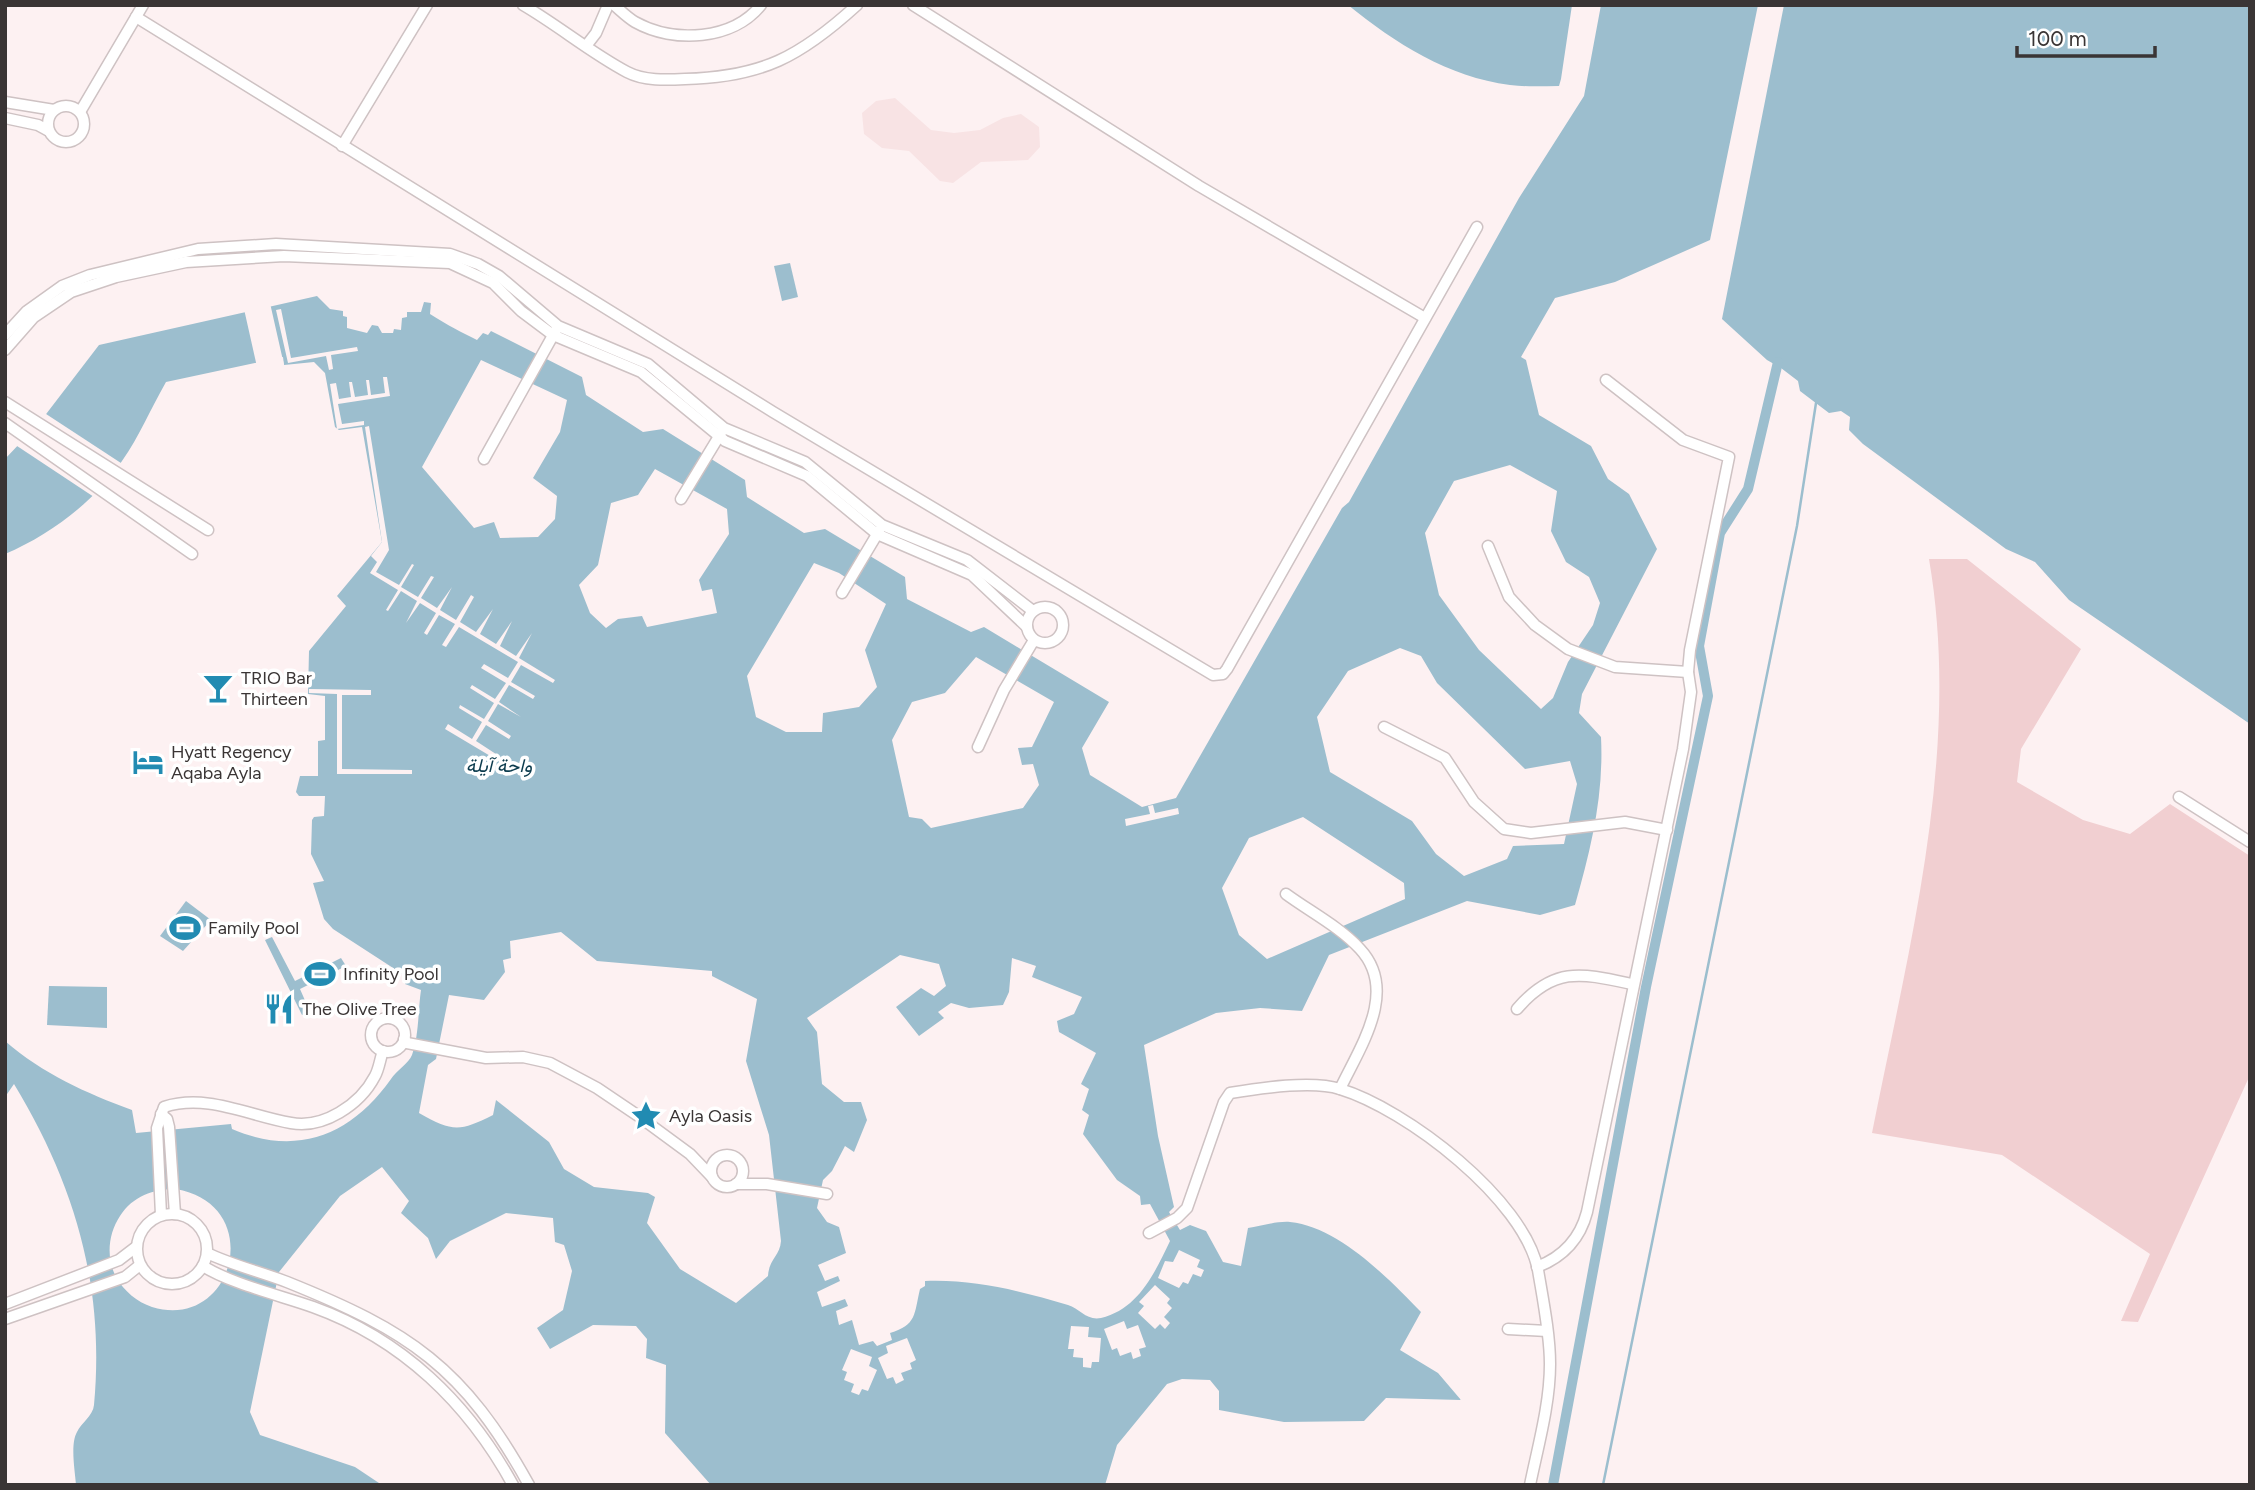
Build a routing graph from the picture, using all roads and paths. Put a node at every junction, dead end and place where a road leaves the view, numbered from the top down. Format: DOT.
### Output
graph roads {
  1 [pos="143,5"];
  2 [pos="427,5"];
  3 [pos="523,5"];
  4 [pos="608,5"];
  5 [pos="614,5"];
  6 [pos="761,5"];
  7 [pos="857,5"];
  8 [pos="913,5"];
  9 [pos="136,17"];
  10 [pos="586,46"];
  11 [pos="5,102"];
  12 [pos="54,110"];
  13 [pos="80,112"];
  14 [pos="5,118"];
  15 [pos="49,131"];
  16 [pos="342,146"];
  17 [pos="1477,227"];
  18 [pos="308,251"];
  19 [pos="1425,318"];
  20 [pos="555,331"];
  21 [pos="5,335"];
  22 [pos="5,350"];
  23 [pos="1605,380"];
  24 [pos="5,402"];
  25 [pos="7,424"];
  26 [pos="721,433"];
  27 [pos="484,460"];
  28 [pos="681,499"];
  29 [pos="208,530"];
  30 [pos="877,534"];
  31 [pos="1488,546"];
  32 [pos="192,554"];
  33 [pos="842,593"];
  34 [pos="1033,611"];
  35 [pos="1027,627"];
  36 [pos="1034,640"];
  37 [pos="1688,672"];
  38 [pos="1384,727"];
  39 [pos="978,747"];
  40 [pos="2179,797"];
  41 [pos="1667,830"];
  42 [pos="2250,842"];
  43 [pos="1286,894"];
  44 [pos="1632,984"];
  45 [pos="1517,1009"];
  46 [pos="405,1041"];
  47 [pos="383,1051"];
  48 [pos="1340,1089"];
  49 [pos="161,1114"];
  50 [pos="690,1154"];
  51 [pos="723,1156"];
  52 [pos="743,1169"];
  53 [pos="712,1177"];
  54 [pos="736,1184"];
  55 [pos="765,1184"];
  56 [pos="827,1194"];
  57 [pos="174,1209"];
  58 [pos="161,1211"];
  59 [pos="1149,1233"];
  60 [pos="136,1248"];
  61 [pos="210,1255"];
  62 [pos="140,1265"];
  63 [pos="207,1268"];
  64 [pos="1537,1268"];
  65 [pos="78,1276"];
  66 [pos="83,1293"];
  67 [pos="5,1304"];
  68 [pos="5,1319"];
  69 [pos="1508,1329"];
  70 [pos="1548,1331"];
  71 [pos="513,1485"];
  72 [pos="529,1485"];
  73 [pos="1530,1485"];
  1 -- 9 [label="street"];
  2 -- 16 [label="street"];
  3 -- 10 [label="street"];
  4 -- 10 [label="street"];
  5 -- 6 [label="street"];
  7 -- 10 [label="street"];
  8 -- 19 [label="street"];
  9 -- 13 [label="street"];
  9 -- 16 [label="street"];
  11 -- 12 [label="street"];
  12 -- 13 [label="street"];
  12 -- 15 [label="street"];
  13 -- 15 [label="street"];
  14 -- 15 [label="street"];
  16 -- 19 [label="street"];
  17 -- 19 [label="street"];
  18 -- 20 [label="street"];
  18 -- 21 [label="street"];
  18 -- 22 [label="street"];
  20 -- 26 [label="street"];
  20 -- 27 [label="street"];
  23 -- 37 [label="street"];
  24 -- 29 [label="street"];
  25 -- 32 [label="street"];
  26 -- 28 [label="street"];
  26 -- 30 [label="street"];
  30 -- 33 [label="street"];
  30 -- 34 [label="street"];
  30 -- 35 [label="street"];
  31 -- 37 [label="street"];
  34 -- 35 [label="street"];
  34 -- 36 [label="street"];
  35 -- 36 [label="street"];
  36 -- 39 [label="street"];
  37 -- 41 [label="street"];
  38 -- 41 [label="street"];
  40 -- 42 [label="street"];
  41 -- 44 [label="street"];
  43 -- 48 [label="street"];
  44 -- 45 [label="street"];
  44 -- 64 [label="street"];
  46 -- 47 [label="street"];
  46 -- 47 [label="street"];
  46 -- 50 [label="street"];
  47 -- 49 [label="street"];
  48 -- 59 [label="street"];
  48 -- 64 [label="street"];
  49 -- 57 [label="street"];
  49 -- 58 [label="street"];
  50 -- 51 [label="street"];
  50 -- 53 [label="street"];
  51 -- 52 [label="street"];
  51 -- 53 [label="street"];
  52 -- 54 [label="street"];
  52 -- 55 [label="street"];
  53 -- 54 [label="street"];
  54 -- 55 [label="street"];
  55 -- 56 [label="street"];
  57 -- 58 [label="street"];
  57 -- 61 [label="street"];
  58 -- 60 [label="street"];
  60 -- 62 [label="street"];
  60 -- 65 [label="street"];
  61 -- 63 [label="street"];
  61 -- 72 [label="street"];
  62 -- 63 [label="street"];
  62 -- 66 [label="street"];
  63 -- 71 [label="street"];
  64 -- 70 [label="street"];
  65 -- 66 [label="street"];
  65 -- 67 [label="street"];
  66 -- 68 [label="street"];
  69 -- 70 [label="street"];
  70 -- 73 [label="street"];
}
